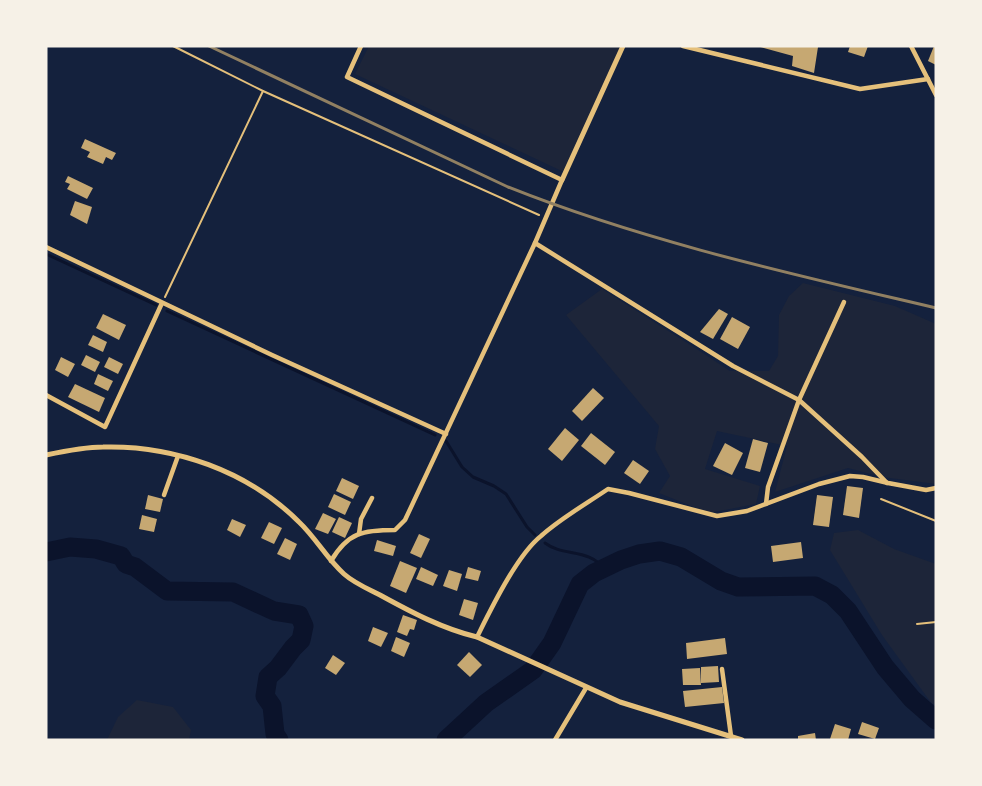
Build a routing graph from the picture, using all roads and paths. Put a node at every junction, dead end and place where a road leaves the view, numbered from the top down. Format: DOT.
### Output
graph roads {
  1 [pos="173,46"];
  2 [pos="361,46"];
  3 [pos="623,46"];
  4 [pos="682,46"];
  5 [pos="911,46"];
  6 [pos="928,79"];
  7 [pos="263,92"];
  8 [pos="936,95"];
  9 [pos="562,180"];
  10 [pos="546,218"];
  11 [pos="535,243"];
  12 [pos="46,247"];
  13 [pos="844,302"];
  14 [pos="162,303"];
  15 [pos="46,395"];
  16 [pos="800,400"];
  17 [pos="446,434"];
  18 [pos="46,455"];
  19 [pos="178,456"];
  20 [pos="888,484"];
  21 [pos="936,488"];
  22 [pos="164,495"];
  23 [pos="372,498"];
  24 [pos="881,499"];
  25 [pos="766,504"];
  26 [pos="936,521"];
  27 [pos="359,534"];
  28 [pos="331,561"];
  29 [pos="936,622"];
  30 [pos="917,624"];
  31 [pos="477,637"];
  32 [pos="722,669"];
  33 [pos="586,688"];
  34 [pos="731,736"];
  35 [pos="740,739"];
  36 [pos="555,740"];
  1 -- 7 [label="path"];
  2 -- 9 [label="street"];
  3 -- 9 [label="street"];
  4 -- 6 [label="street"];
  5 -- 6 [label="street"];
  6 -- 8 [label="street"];
  7 -- 10 [label="path"];
  7 -- 14 [label="path"];
  9 -- 10 [label="street"];
  10 -- 11 [label="street"];
  11 -- 16 [label="street"];
  11 -- 17 [label="street"];
  12 -- 14 [label="street"];
  13 -- 16 [label="street"];
  14 -- 15 [label="street"];
  14 -- 17 [label="street"];
  16 -- 20 [label="street"];
  16 -- 25 [label="street"];
  17 -- 27 [label="street"];
  18 -- 19 [label="street"];
  19 -- 22 [label="street"];
  19 -- 28 [label="street"];
  20 -- 21 [label="street"];
  20 -- 25 [label="street"];
  23 -- 27 [label="street"];
  24 -- 26 [label="lane"];
  25 -- 31 [label="street"];
  27 -- 28 [label="street"];
  28 -- 31 [label="street"];
  29 -- 30 [label="path"];
  31 -- 33 [label="street"];
  32 -- 34 [label="street"];
  33 -- 34 [label="street"];
  33 -- 36 [label="street"];
  34 -- 35 [label="street"];
}
